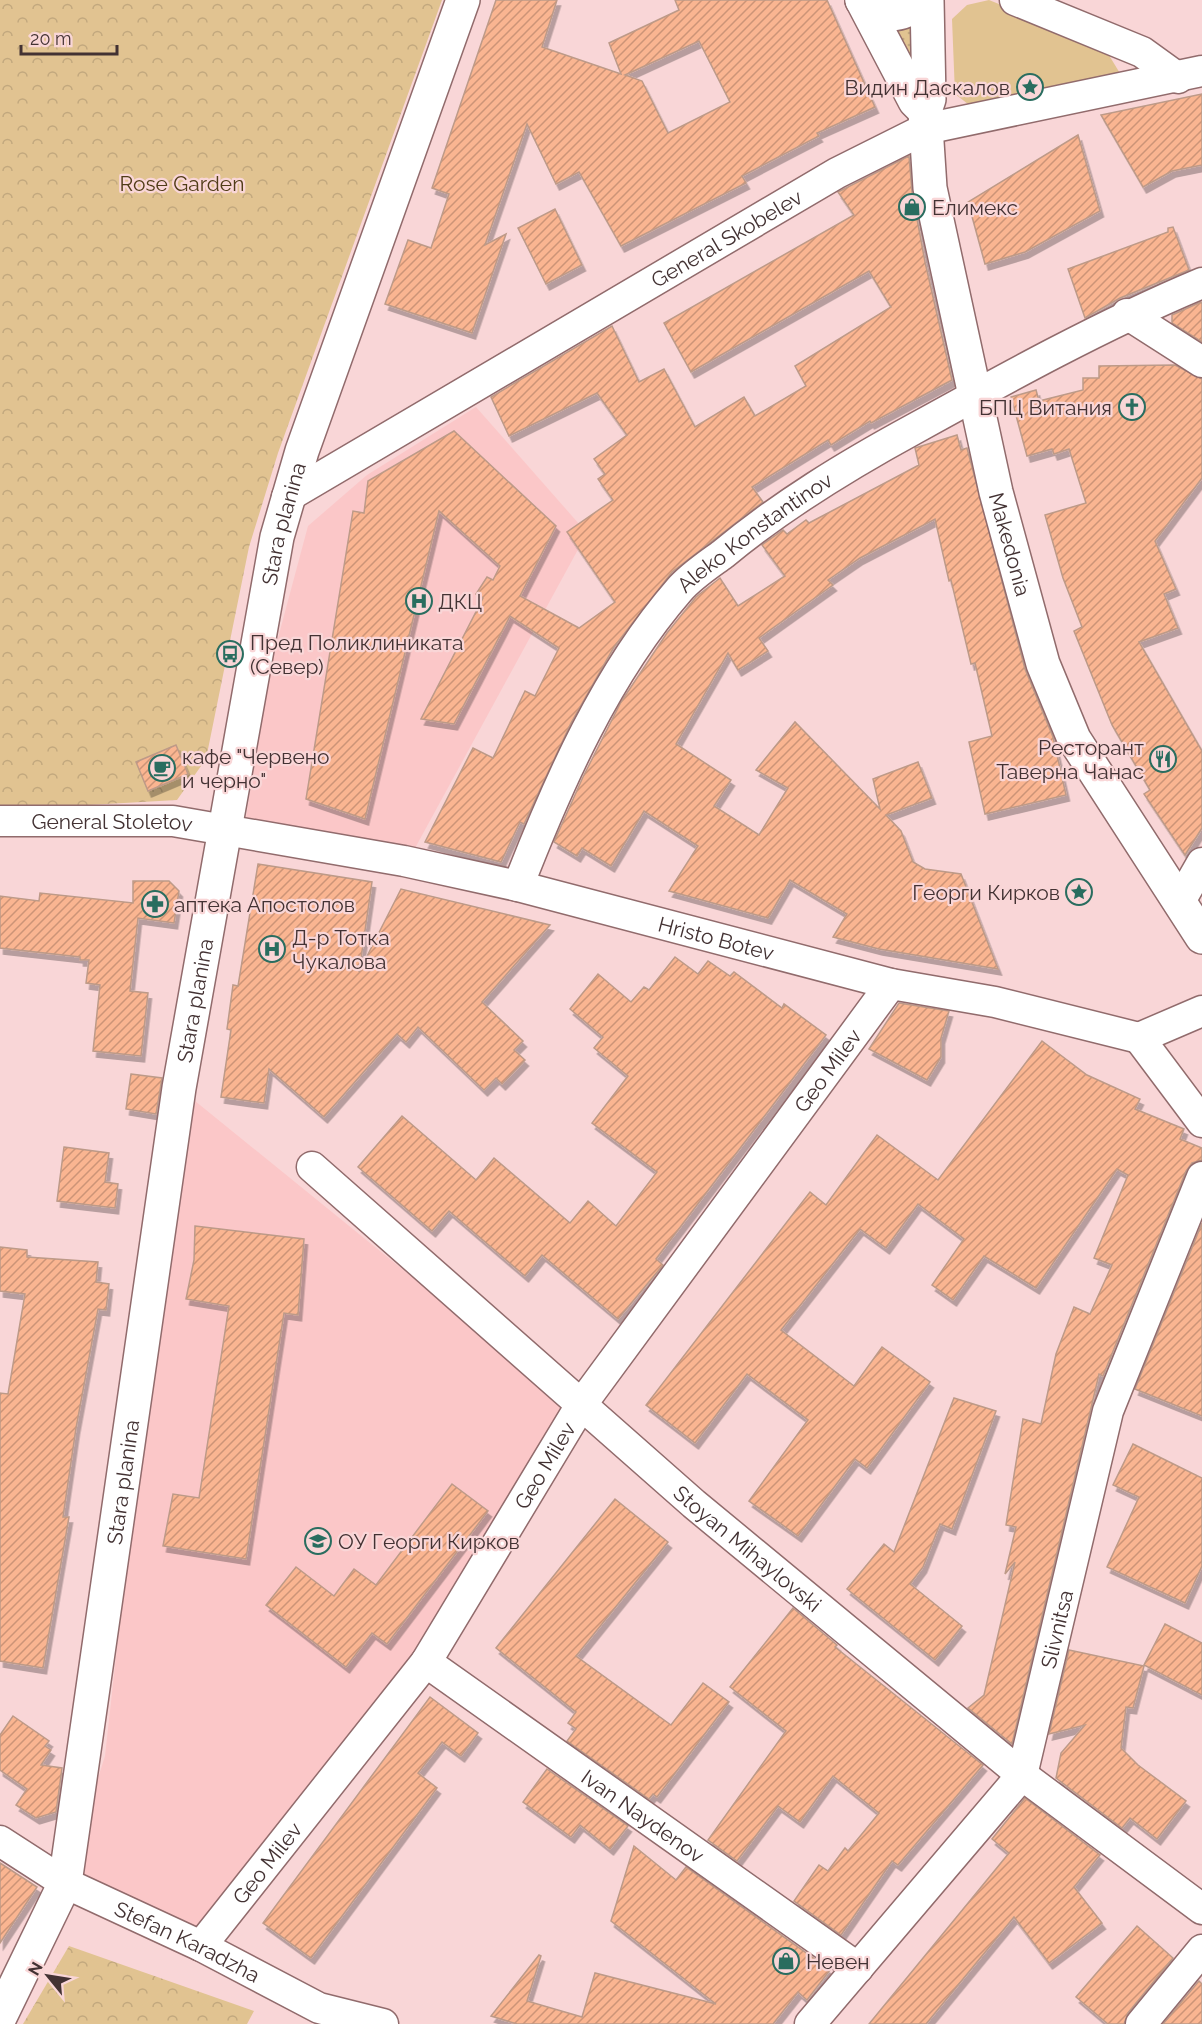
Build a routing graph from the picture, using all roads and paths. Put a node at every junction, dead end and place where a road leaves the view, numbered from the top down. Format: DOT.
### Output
graph roads {
  1 [pos="463,0"];
  2 [pos="862,0"];
  3 [pos="920,0"];
  4 [pos="927,0"];
  5 [pos="1015,0"];
  6 [pos="1190,74"];
  7 [pos="925,120"];
  8 [pos="1202,283"];
  9 [pos="1127,314"];
  10 [pos="1202,362"];
  11 [pos="976,394"];
  12 [pos="286,497"];
  13 [pos="0,821"];
  14 [pos="224,830"];
  15 [pos="1202,863"];
  16 [pos="518,885"];
  17 [pos="1179,903"];
  18 [pos="1202,938"];
  19 [pos="891,984"];
  20 [pos="1202,1011"];
  21 [pos="1139,1038"];
  22 [pos="1202,1122"];
  23 [pos="312,1167"];
  24 [pos="1202,1177"];
  25 [pos="581,1406"];
  26 [pos="426,1662"];
  27 [pos="1022,1775"];
  28 [pos="0,1841"];
  29 [pos="64,1883"];
  30 [pos="1202,1909"];
  31 [pos="201,1946"];
  32 [pos="1202,1950"];
  33 [pos="858,1968"];
  34 [pos="0,2017"];
  35 [pos="383,2024"];
  36 [pos="810,2024"];
  37 [pos="1141,2024"];
  1 -- 12 [label="street, Stara planina"];
  2 -- 3 [label="street"];
  2 -- 7 [label="street"];
  4 -- 7 [label="street, Makedonia"];
  5 -- 6 [label="street"];
  6 -- 7 [label="street, General Skobelev"];
  7 -- 11 [label="street, Makedonia"];
  7 -- 12 [label="street, General Skobelev"];
  8 -- 9 [label="street, Aleko Konstantinov"];
  9 -- 10 [label="street"];
  9 -- 11 [label="street, Aleko Konstantinov"];
  11 -- 16 [label="street, Aleko Konstantinov"];
  11 -- 17 [label="street, Makedonia"];
  12 -- 14 [label="street, Stara planina"];
  13 -- 14 [label="street, General Stoletov"];
  14 -- 16 [label="street, Hristo Botev"];
  14 -- 29 [label="street, Stara planina"];
  15 -- 17 [label="street"];
  16 -- 19 [label="street, Hristo Botev"];
  17 -- 18 [label="street, Makedonia"];
  19 -- 21 [label="street, Hristo Botev"];
  19 -- 25 [label="street, Geo Milev"];
  20 -- 21 [label="street"];
  21 -- 22 [label="street"];
  23 -- 25 [label="street, Stoyan Mihaylovski"];
  24 -- 27 [label="street, Slivnitsa"];
  25 -- 26 [label="street, Geo Milev"];
  25 -- 27 [label="street, Stoyan Mihaylovski"];
  26 -- 31 [label="street, Geo Milev"];
  26 -- 33 [label="street, Ivan Naydenov"];
  27 -- 30 [label="street, Stoyan Mihaylovski"];
  27 -- 33 [label="street, Slivnitsa"];
  28 -- 29 [label="street, Stefan Karadzha"];
  29 -- 31 [label="street, Stefan Karadzha"];
  29 -- 34 [label="street, Stara planina"];
  31 -- 35 [label="street, Stefan Karadzha"];
  32 -- 37 [label="street"];
  33 -- 36 [label="street, Slivnitsa"];
}
